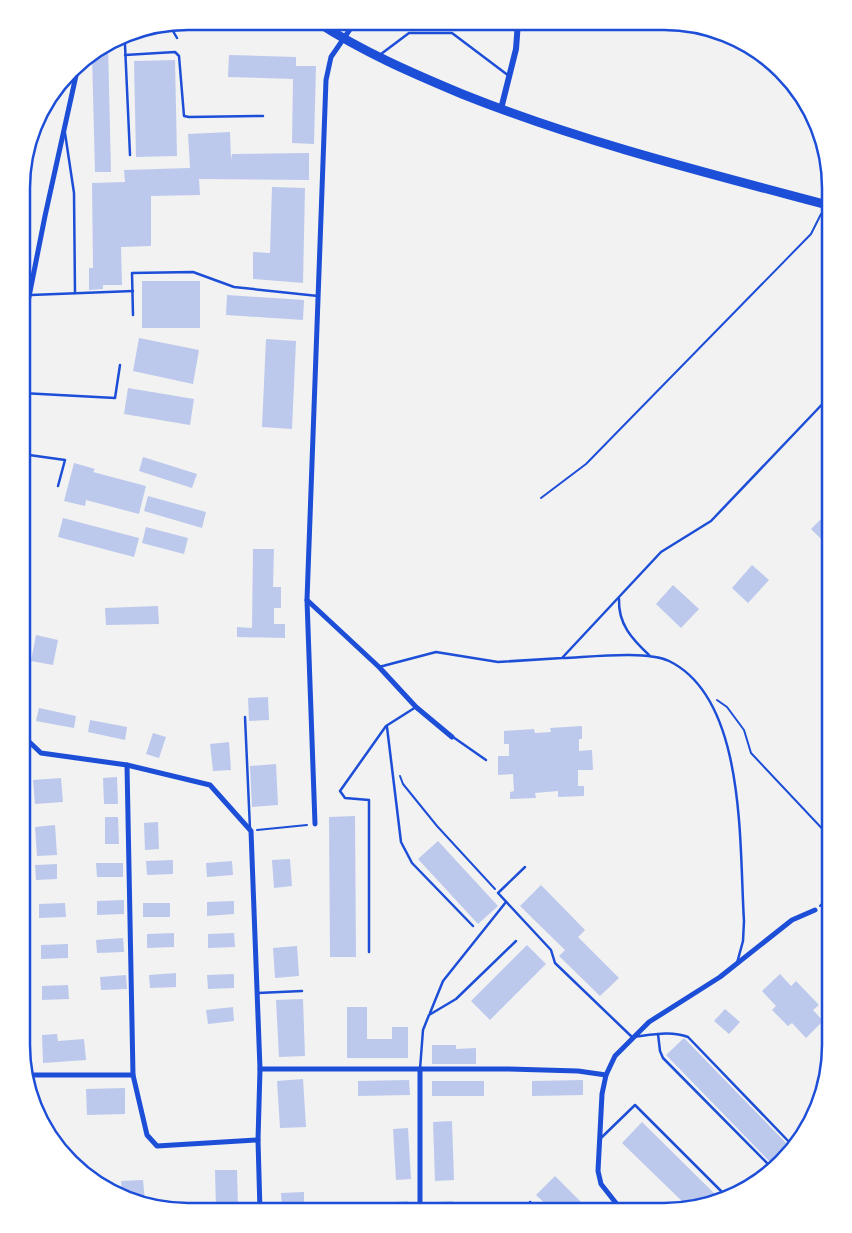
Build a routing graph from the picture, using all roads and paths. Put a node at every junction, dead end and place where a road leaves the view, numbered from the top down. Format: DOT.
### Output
graph roads {
  1 [pos="329,30"];
  2 [pos="349,30"];
  3 [pos="517,30"];
  4 [pos="173,31"];
  5 [pos="177,38"];
  6 [pos="343,39"];
  7 [pos="123,44"];
  8 [pos="125,55"];
  9 [pos="377,57"];
  10 [pos="76,77"];
  11 [pos="510,77"];
  12 [pos="501,109"];
  13 [pos="263,116"];
  14 [pos="64,129"];
  15 [pos="130,155"];
  16 [pos="822,203"];
  17 [pos="822,215"];
  18 [pos="30,290"];
  19 [pos="133,291"];
  20 [pos="75,293"];
  21 [pos="30,295"];
  22 [pos="318,296"];
  23 [pos="133,315"];
  24 [pos="120,365"];
  25 [pos="30,393"];
  26 [pos="822,404"];
  27 [pos="30,455"];
  28 [pos="58,486"];
  29 [pos="541,498"];
  30 [pos="619,597"];
  31 [pos="307,600"];
  32 [pos="650,656"];
  33 [pos="562,658"];
  34 [pos="379,667"];
  35 [pos="705,692"];
  36 [pos="416,708"];
  37 [pos="245,717"];
  38 [pos="386,726"];
  39 [pos="452,737"];
  40 [pos="30,743"];
  41 [pos="486,760"];
  42 [pos="127,765"];
  43 [pos="400,775"];
  44 [pos="314,824"];
  45 [pos="822,828"];
  46 [pos="250,831"];
  47 [pos="524,867"];
  48 [pos="498,893"];
  49 [pos="506,902"];
  50 [pos="822,903"];
  51 [pos="815,910"];
  52 [pos="473,926"];
  53 [pos="516,941"];
  54 [pos="368,952"];
  55 [pos="737,964"];
  56 [pos="302,991"];
  57 [pos="256,993"];
  58 [pos="429,1015"];
  59 [pos="658,1034"];
  60 [pos="632,1037"];
  61 [pos="260,1069"];
  62 [pos="420,1069"];
  63 [pos="33,1075"];
  64 [pos="133,1075"];
  65 [pos="606,1075"];
  66 [pos="601,1138"];
  67 [pos="258,1140"];
  68 [pos="789,1141"];
  69 [pos="768,1164"];
  70 [pos="722,1192"];
  71 [pos="260,1203"];
  72 [pos="420,1203"];
  73 [pos="616,1203"];
  1 -- 6 [label="main road"];
  2 -- 6 [label="street"];
  3 -- 11 [label="street"];
  4 -- 5 [label="lane"];
  6 -- 9 [label="main road"];
  6 -- 22 [label="street"];
  7 -- 8 [label="lane"];
  8 -- 13 [label="lane"];
  8 -- 15 [label="lane"];
  9 -- 11 [label="lane"];
  9 -- 12 [label="main road"];
  10 -- 14 [label="street"];
  11 -- 12 [label="street"];
  12 -- 16 [label="main road"];
  14 -- 18 [label="street"];
  14 -- 20 [label="lane"];
  17 -- 29 [label="path"];
  19 -- 20 [label="lane"];
  19 -- 22 [label="lane"];
  19 -- 23 [label="lane"];
  20 -- 21 [label="lane"];
  22 -- 31 [label="street"];
  24 -- 25 [label="lane"];
  26 -- 30 [label="lane"];
  27 -- 28 [label="lane"];
  30 -- 32 [label="lane"];
  30 -- 33 [label="lane"];
  31 -- 34 [label="street"];
  31 -- 44 [label="street"];
  32 -- 33 [label="lane"];
  32 -- 35 [label="lane"];
  33 -- 34 [label="lane"];
  34 -- 36 [label="street"];
  35 -- 45 [label="path"];
  35 -- 55 [label="lane"];
  36 -- 38 [label="lane"];
  36 -- 39 [label="street"];
  37 -- 46 [label="lane"];
  38 -- 52 [label="lane"];
  38 -- 54 [label="lane"];
  39 -- 41 [label="lane"];
  40 -- 42 [label="street"];
  42 -- 46 [label="street"];
  42 -- 64 [label="street"];
  43 -- 48 [label="path"];
  44 -- 46 [label="path"];
  46 -- 57 [label="street"];
  47 -- 48 [label="lane"];
  48 -- 49 [label="lane"];
  49 -- 58 [label="lane"];
  49 -- 60 [label="lane"];
  50 -- 51 [label="path"];
  51 -- 55 [label="street"];
  53 -- 58 [label="lane"];
  55 -- 60 [label="street"];
  56 -- 57 [label="lane"];
  57 -- 61 [label="street"];
  58 -- 62 [label="lane"];
  59 -- 60 [label="lane"];
  59 -- 68 [label="lane"];
  59 -- 69 [label="lane"];
  60 -- 65 [label="street"];
  61 -- 62 [label="street"];
  61 -- 67 [label="street"];
  62 -- 65 [label="street"];
  62 -- 72 [label="street"];
  63 -- 64 [label="street"];
  64 -- 67 [label="street"];
  65 -- 66 [label="street"];
  66 -- 70 [label="lane"];
  66 -- 73 [label="street"];
  67 -- 71 [label="street"];
}
